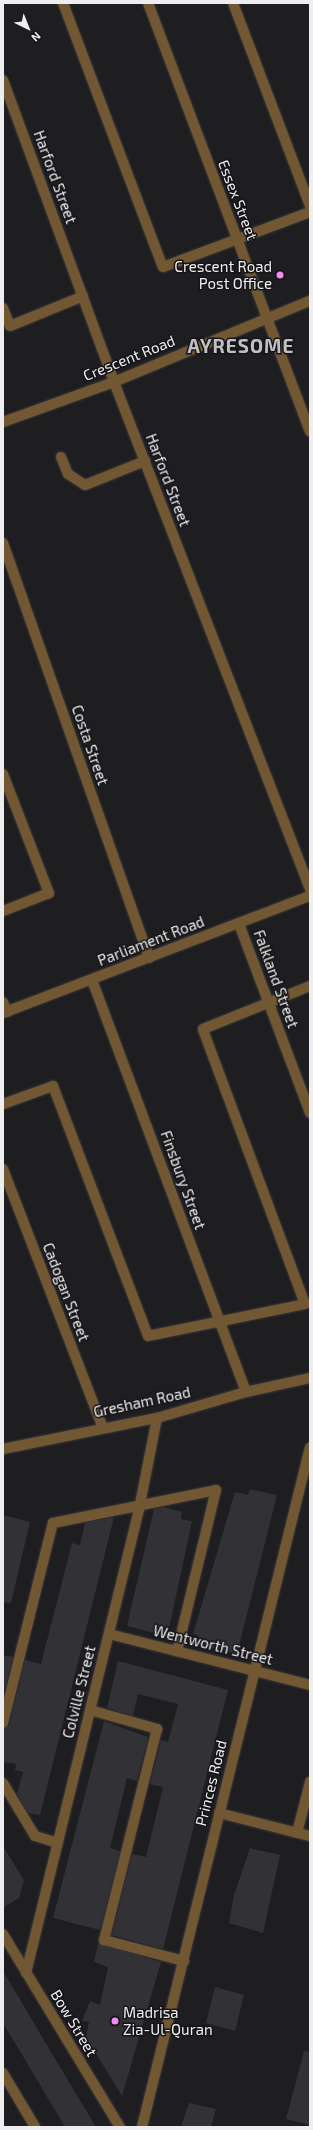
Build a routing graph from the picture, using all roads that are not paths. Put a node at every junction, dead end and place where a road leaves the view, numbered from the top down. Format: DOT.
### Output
graph roads {
  1 [pos="63,3"];
  2 [pos="148,3"];
  3 [pos="233,3"];
  4 [pos="3,80"];
  5 [pos="310,206"];
  6 [pos="310,212"];
  7 [pos="237,240"];
  8 [pos="82,296"];
  9 [pos="310,301"];
  10 [pos="3,308"];
  11 [pos="266,317"];
  12 [pos="114,382"];
  13 [pos="310,401"];
  14 [pos="300,405"];
  15 [pos="3,422"];
  16 [pos="310,431"];
  17 [pos="61,457"];
  18 [pos="144,461"];
  19 [pos="3,543"];
  20 [pos="3,774"];
  21 [pos="310,890"];
  22 [pos="310,896"];
  23 [pos="3,910"];
  24 [pos="239,924"];
  25 [pos="149,958"];
  26 [pos="92,980"];
  27 [pos="310,986"];
  28 [pos="268,1001"];
  29 [pos="4,1009"];
  30 [pos="3,1104"];
  31 [pos="310,1113"];
  32 [pos="3,1169"];
  33 [pos="220,1322"];
  34 [pos="310,1378"];
  35 [pos="246,1392"];
  36 [pos="157,1418"];
  37 [pos="102,1426"];
  38 [pos="310,1447"];
  39 [pos="3,1449"];
  40 [pos="140,1504"];
  41 [pos="108,1634"];
  42 [pos="177,1651"];
  43 [pos="255,1671"];
  44 [pos="310,1685"];
  45 [pos="90,1710"];
  46 [pos="3,1723"];
  47 [pos="310,1782"];
  48 [pos="3,1783"];
  49 [pos="219,1812"];
  50 [pos="297,1832"];
  51 [pos="310,1836"];
  52 [pos="58,1843"];
  53 [pos="3,1934"];
  54 [pos="184,1961"];
  55 [pos="26,1973"];
  56 [pos="3,2073"];
  57 [pos="35,2127"];
  58 [pos="120,2127"];
  59 [pos="142,2127"];
  1 -- 7 [label="street"];
  2 -- 7 [label="street, Essex Street"];
  3 -- 5 [label="street"];
  4 -- 8 [label="street, Harford Street"];
  6 -- 7 [label="street"];
  7 -- 11 [label="street, Essex Street"];
  8 -- 10 [label="street"];
  8 -- 12 [label="street, Harford Street"];
  9 -- 11 [label="street, Crescent Road"];
  11 -- 12 [label="street, Crescent Road"];
  11 -- 14 [label="street, Essex Street"];
  12 -- 15 [label="street, Crescent Road"];
  12 -- 18 [label="street, Harford Street"];
  13 -- 14 [label="street"];
  14 -- 16 [label="street, Essex Street"];
  17 -- 18 [label="street"];
  18 -- 21 [label="street, Harford Street"];
  19 -- 25 [label="street, Costa Street"];
  20 -- 23 [label="street"];
  22 -- 24 [label="street, Parliament Road"];
  24 -- 25 [label="street, Parliament Road"];
  24 -- 28 [label="street, Falkland Street"];
  25 -- 26 [label="street, Parliament Road"];
  26 -- 29 [label="street, Parliament Road"];
  26 -- 33 [label="street, Finsbury Street"];
  27 -- 28 [label="street"];
  28 -- 31 [label="street, Falkland Street"];
  28 -- 33 [label="street"];
  30 -- 33 [label="street"];
  32 -- 37 [label="street, Cadogan Street"];
  33 -- 35 [label="street, Finsbury Street"];
  34 -- 35 [label="street, Gresham Road"];
  35 -- 36 [label="street, Gresham Road"];
  36 -- 37 [label="street, Gresham Road"];
  36 -- 40 [label="street, Colville Street"];
  37 -- 39 [label="street, Gresham Road"];
  38 -- 43 [label="street, Princes Road"];
  40 -- 41 [label="street, Colville Street"];
  40 -- 42 [label="street"];
  40 -- 46 [label="street"];
  41 -- 42 [label="street, Wentworth Street"];
  41 -- 45 [label="street, Colville Street"];
  42 -- 43 [label="street, Wentworth Street"];
  43 -- 44 [label="street, Wentworth Street"];
  43 -- 49 [label="street, Princes Road"];
  45 -- 52 [label="street, Colville Street"];
  45 -- 54 [label="street"];
  47 -- 50 [label="street"];
  48 -- 52 [label="street"];
  49 -- 50 [label="street"];
  49 -- 54 [label="street, Princes Road"];
  50 -- 51 [label="street"];
  52 -- 55 [label="street, Colville Street"];
  53 -- 55 [label="street, Bow Street"];
  54 -- 59 [label="street, Princes Road"];
  55 -- 58 [label="street, Bow Street"];
  56 -- 57 [label="street"];
}
